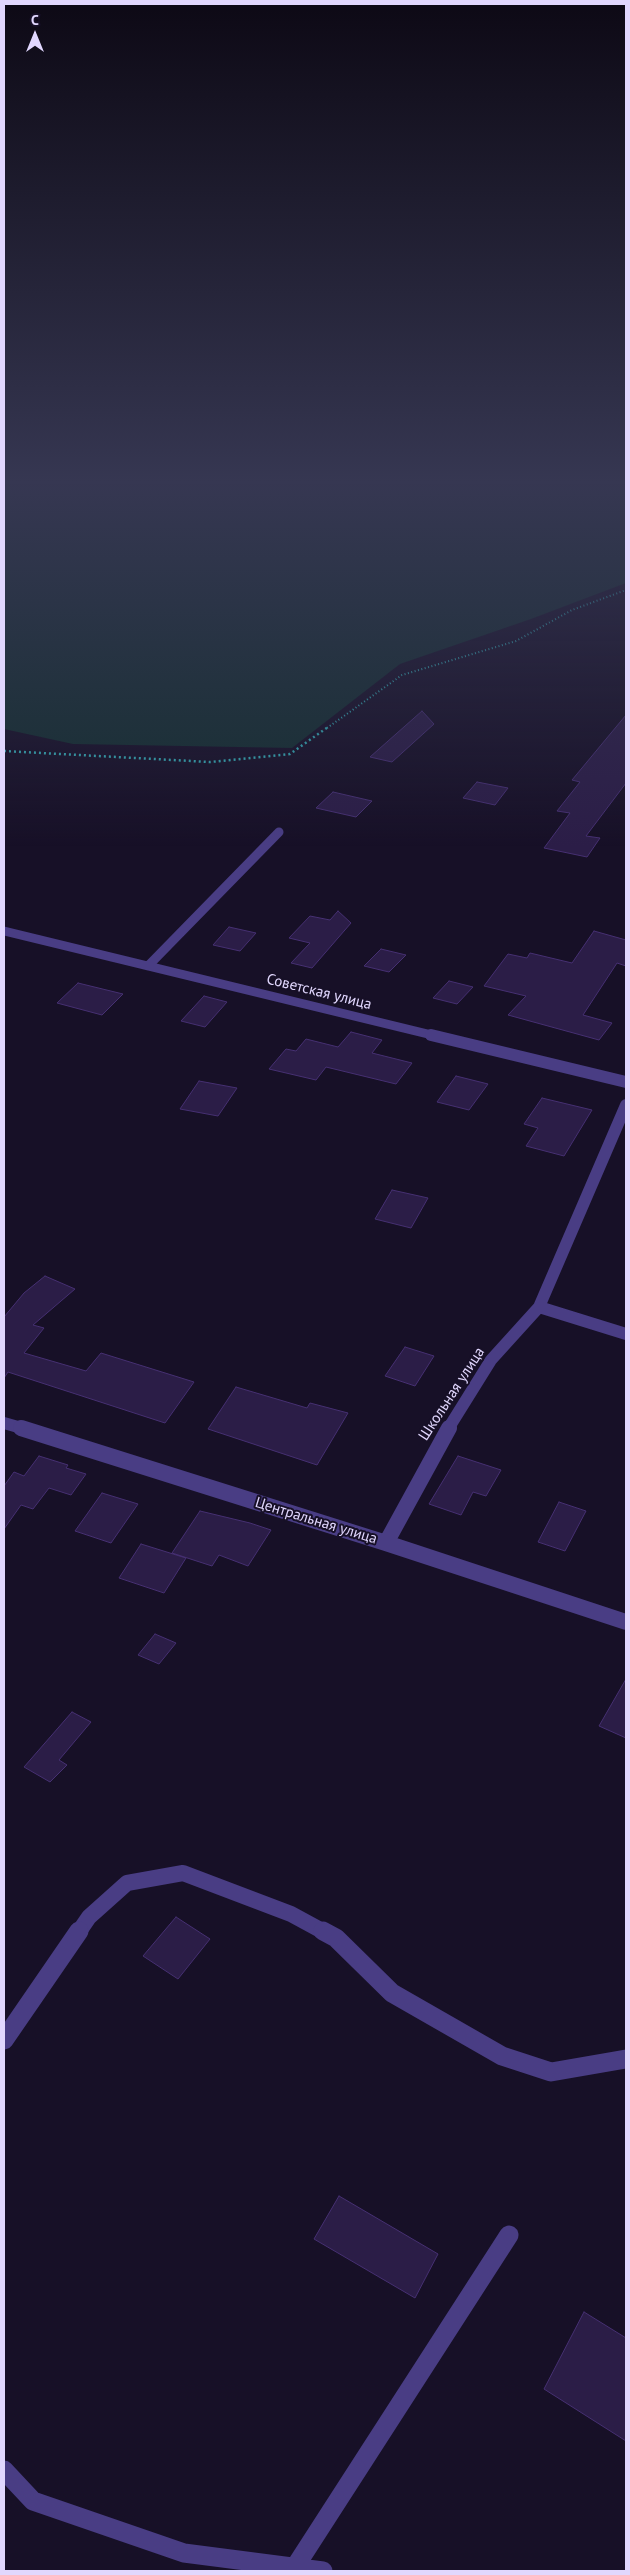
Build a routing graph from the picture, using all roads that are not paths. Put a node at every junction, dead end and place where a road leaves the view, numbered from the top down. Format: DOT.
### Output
graph roads {
  1 [pos="279,832"];
  2 [pos="4,931"];
  3 [pos="148,966"];
  4 [pos="626,1082"];
  5 [pos="626,1107"];
  6 [pos="539,1307"];
  7 [pos="626,1334"];
  8 [pos="4,1423"];
  9 [pos="386,1543"];
  10 [pos="626,1622"];
  11 [pos="4,2040"];
  12 [pos="626,2059"];
  13 [pos="509,2235"];
  14 [pos="4,2470"];
  15 [pos="295,2567"];
  16 [pos="323,2571"];
  1 -- 3 [label="street"];
  2 -- 3 [label="street, Советская улица"];
  3 -- 4 [label="street, Советская улица"];
  5 -- 6 [label="street, Школьная улица"];
  6 -- 7 [label="street"];
  6 -- 9 [label="street, Школьная улица"];
  8 -- 9 [label="street, Центральная улица"];
  9 -- 10 [label="street, Центральная улица"];
  11 -- 12 [label="street"];
  13 -- 15 [label="street"];
  14 -- 15 [label="street"];
  15 -- 16 [label="street"];
}
